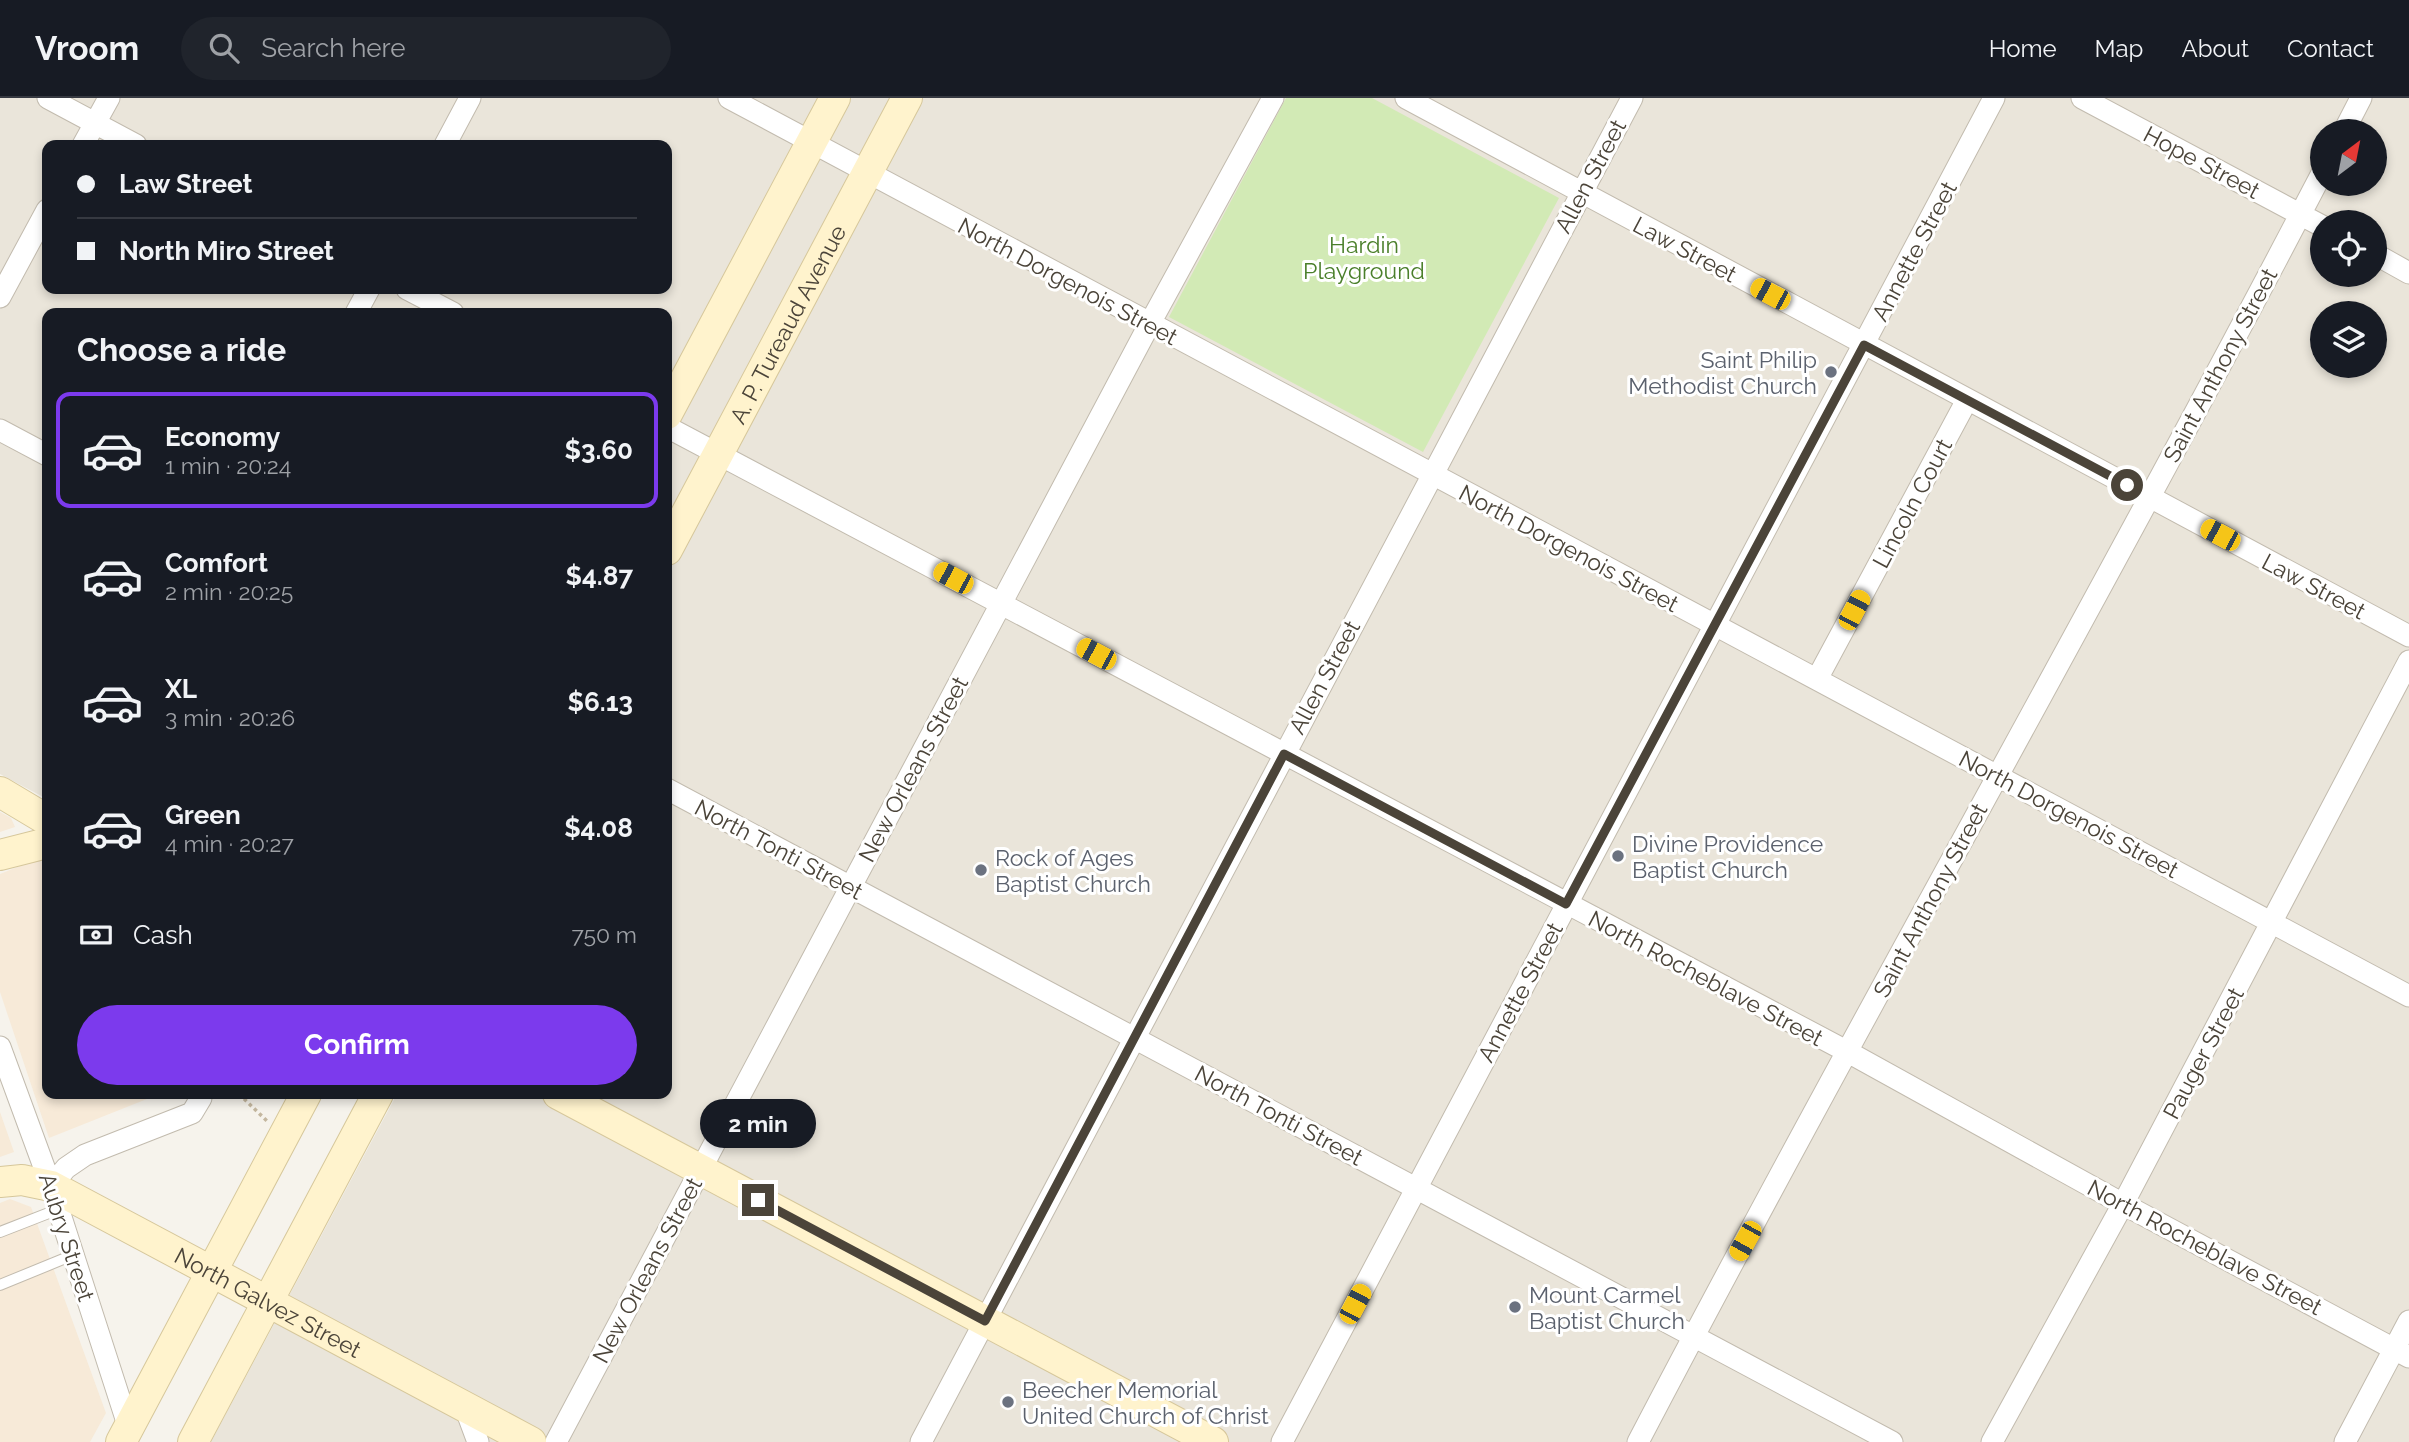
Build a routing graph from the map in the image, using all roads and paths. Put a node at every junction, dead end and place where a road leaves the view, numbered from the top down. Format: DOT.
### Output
graph roads {
  1 [pos="48,98"];
  2 [pos="108,98"];
  3 [pos="470,98"];
  4 [pos="729,98"];
  5 [pos="835,98"];
  6 [pos="907,98"];
  7 [pos="1273,98"];
  8 [pos="1406,98"];
  9 [pos="1632,98"];
  10 [pos="1994,98"];
  11 [pos="2082,98"];
  12 [pos="2361,98"];
  13 [pos="2350,119"];
  14 [pos="95,123"];
  15 [pos="86,140"];
  16 [pos="127,140"];
  17 [pos="448,140"];
  18 [pos="810,143"];
  19 [pos="867,173"];
  20 [pos="1580,193"];
  21 [pos="2310,196"];
  22 [pos="2300,215"];
  23 [pos="42,220"];
  24 [pos="2310,220"];
  25 [pos="2387,261"];
  26 [pos="2409,273"];
  27 [pos="417,294"];
  28 [pos="0,297"];
  29 [pos="443,308"];
  30 [pos="1149,325"];
  31 [pos="1864,345"];
  32 [pos="1967,400"];
  33 [pos="672,405"];
  34 [pos="0,430"];
  35 [pos="672,430"];
  36 [pos="42,453"];
  37 [pos="718,454"];
  38 [pos="1431,475"];
  39 [pos="2150,498"];
  40 [pos="672,541"];
  41 [pos="1002,604"];
  42 [pos="1714,624"];
  43 [pos="2409,636"];
  44 [pos="2409,662"];
  45 [pos="1817,680"];
  46 [pos="1284,754"];
  47 [pos="1996,775"];
  48 [pos="0,792"];
  49 [pos="672,792"];
  50 [pos="42,817"];
  51 [pos="42,844"];
  52 [pos="0,855"];
  53 [pos="850,886"];
  54 [pos="1566,904"];
  55 [pos="2271,923"];
  56 [pos="2409,996"];
  57 [pos="1135,1039"];
  58 [pos="0,1047"];
  59 [pos="1848,1052"];
  60 [pos="200,1099"];
  61 [pos="244,1099"];
  62 [pos="303,1099"];
  63 [pos="375,1099"];
  64 [pos="567,1099"];
  65 [pos="283,1137"];
  66 [pos="700,1169"];
  67 [pos="0,1182"];
  68 [pos="1416,1188"];
  69 [pos="55,1198"];
  70 [pos="2123,1204"];
  71 [pos="0,1232"];
  72 [pos="73,1255"];
  73 [pos="211,1272"];
  74 [pos="0,1285"];
  75 [pos="267,1301"];
  76 [pos="985,1321"];
  77 [pos="2409,1321"];
  78 [pos="1694,1335"];
  79 [pos="2402,1353"];
  80 [pos="465,1407"];
  81 [pos="125,1435"];
  82 [pos="193,1442"];
  83 [pos="478,1442"];
  84 [pos="531,1442"];
  85 [pos="556,1442"];
  86 [pos="921,1442"];
  87 [pos="1213,1442"];
  88 [pos="1282,1442"];
  89 [pos="1638,1442"];
  90 [pos="1892,1442"];
  91 [pos="1992,1442"];
  92 [pos="2345,1442"];
  1 -- 14 [label="street"];
  2 -- 14 [label="street"];
  3 -- 17 [label="street"];
  4 -- 18 [label="street, North Dorgenois Street"];
  5 -- 18 [label="street"];
  6 -- 19 [label="street, A. P. Tureaud Avenue"];
  7 -- 30 [label="street, New Orleans Street"];
  8 -- 20 [label="street, Law Street"];
  9 -- 20 [label="street, Allen Street"];
  10 -- 31 [label="street, Annette Street"];
  11 -- 22 [label="street, Hope Street"];
  12 -- 13 [label="street"];
  14 -- 15 [label="street"];
  14 -- 16 [label="street"];
  18 -- 19 [label="street, North Dorgenois Street"];
  18 -- 33 [label="street"];
  19 -- 30 [label="street, North Dorgenois Street"];
  19 -- 37 [label="street, A. P. Tureaud Avenue"];
  20 -- 31 [label="street, Law Street"];
  20 -- 38 [label="street, Allen Street"];
  21 -- 22 [label="street, Saint Anthony Street"];
  22 -- 24 [label="street, Hope Street"];
  22 -- 39 [label="street, Saint Anthony Street"];
  23 -- 28 [label="street"];
  25 -- 26 [label="street"];
  27 -- 29 [label="street"];
  30 -- 38 [label="street, North Dorgenois Street"];
  30 -- 41 [label="street, New Orleans Street"];
  31 -- 32 [label="street, Law Street"];
  31 -- 42 [label="street, Annette Street"];
  32 -- 39 [label="street, Law Street"];
  32 -- 45 [label="street, Lincoln Court"];
  34 -- 36 [label="street"];
  35 -- 37 [label="street, North Rocheblave Street"];
  37 -- 40 [label="street, A. P. Tureaud Avenue"];
  37 -- 41 [label="street, North Rocheblave Street"];
  38 -- 42 [label="street, North Dorgenois Street"];
  38 -- 46 [label="street, Allen Street"];
  39 -- 43 [label="street, Law Street"];
  39 -- 47 [label="street, Saint Anthony Street"];
  41 -- 46 [label="street, North Rocheblave Street"];
  41 -- 53 [label="street, New Orleans Street"];
  42 -- 45 [label="street, North Dorgenois Street"];
  42 -- 54 [label="street, Annette Street"];
  44 -- 55 [label="street, Pauger Street"];
  45 -- 47 [label="street, North Dorgenois Street"];
  46 -- 54 [label="street, North Rocheblave Street"];
  46 -- 57 [label="street, Allen Street"];
  47 -- 55 [label="street, North Dorgenois Street"];
  47 -- 59 [label="street, Saint Anthony Street"];
  48 -- 50 [label="street"];
  49 -- 53 [label="street, North Tonti Street"];
  51 -- 52 [label="street"];
  53 -- 57 [label="street, North Tonti Street"];
  53 -- 66 [label="street, New Orleans Street"];
  54 -- 59 [label="street, North Rocheblave Street"];
  54 -- 68 [label="street, Annette Street"];
  55 -- 56 [label="street, North Dorgenois Street"];
  55 -- 70 [label="street, Pauger Street"];
  57 -- 68 [label="street, North Tonti Street"];
  57 -- 76 [label="street, Allen Street"];
  58 -- 69 [label="street, Aubry Street"];
  59 -- 70 [label="street, North Rocheblave Street"];
  59 -- 78 [label="street, Saint Anthony Street"];
  60 -- 69 [label="street"];
  61 -- 65 [label="path"];
  62 -- 65 [label="street"];
  63 -- 75 [label="street"];
  64 -- 66 [label="street"];
  65 -- 73 [label="street"];
  66 -- 76 [label="street"];
  66 -- 85 [label="street, New Orleans Street"];
  67 -- 69 [label="street, North Galvez Street"];
  68 -- 78 [label="street, North Tonti Street"];
  68 -- 88 [label="street, Annette Street"];
  69 -- 71 [label="lane"];
  69 -- 72 [label="street, Aubry Street"];
  69 -- 73 [label="street, North Galvez Street"];
  70 -- 79 [label="street, North Rocheblave Street"];
  70 -- 91 [label="street, Pauger Street"];
  72 -- 74 [label="lane"];
  72 -- 81 [label="street, Aubry Street"];
  73 -- 75 [label="street, North Galvez Street"];
  73 -- 81 [label="street"];
  75 -- 80 [label="street, North Galvez Street"];
  75 -- 82 [label="street"];
  76 -- 86 [label="street, Allen Street"];
  76 -- 87 [label="street"];
  77 -- 79 [label="street"];
  78 -- 89 [label="street, Saint Anthony Street"];
  78 -- 90 [label="street, North Tonti Street"];
  79 -- 92 [label="street"];
  80 -- 83 [label="street"];
  80 -- 84 [label="street, North Galvez Street"];
}
